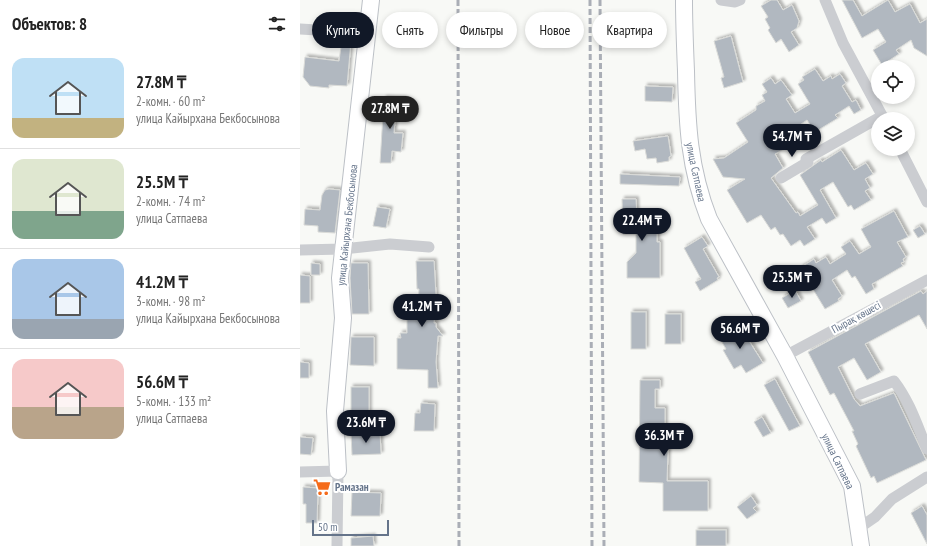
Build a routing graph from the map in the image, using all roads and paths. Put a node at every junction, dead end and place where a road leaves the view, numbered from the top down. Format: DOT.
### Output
graph roads {
  1 [pos="370,0"];
  2 [pos="684,0"];
  3 [pos="721,0"];
  4 [pos="740,0"];
  5 [pos="825,0"];
  6 [pos="369,12"];
  7 [pos="300,29"];
  8 [pos="312,30"];
  9 [pos="364,48"];
  10 [pos="880,112"];
  11 [pos="871,124"];
  12 [pos="904,156"];
  13 [pos="782,178"];
  14 [pos="927,202"];
  15 [pos="429,247"];
  16 [pos="343,249"];
  17 [pos="300,250"];
  18 [pos="927,280"];
  19 [pos="785,356"];
  20 [pos="860,394"];
  21 [pos="927,449"];
  22 [pos="338,471"];
  23 [pos="300,472"];
  24 [pos="927,477"];
  25 [pos="859,528"];
  26 [pos="337,546"];
  27 [pos="861,546"];
  1 -- 6 [label="street, улица Кайырхана Бекбосынова"];
  2 -- 19 [label="street, улица Сатпаева"];
  3 -- 4 [label="street"];
  5 -- 10 [label="street"];
  7 -- 8 [label="street"];
  9 -- 16 [label="street, улица Кайырхана Бекбосынова"];
  11 -- 13 [label="street"];
  12 -- 14 [label="street"];
  15 -- 16 [label="street"];
  16 -- 17 [label="street"];
  16 -- 22 [label="street, улица Кайырхана Бекбосынова"];
  18 -- 19 [label="street, Пырақ көшесі"];
  19 -- 25 [label="street, улица Сатпаева"];
  20 -- 21 [label="street"];
  22 -- 23 [label="street"];
  22 -- 26 [label="street, улица Кайырхана Бекбосынова"];
  24 -- 25 [label="street"];
  25 -- 27 [label="street, улица Сатпаева"];
}
